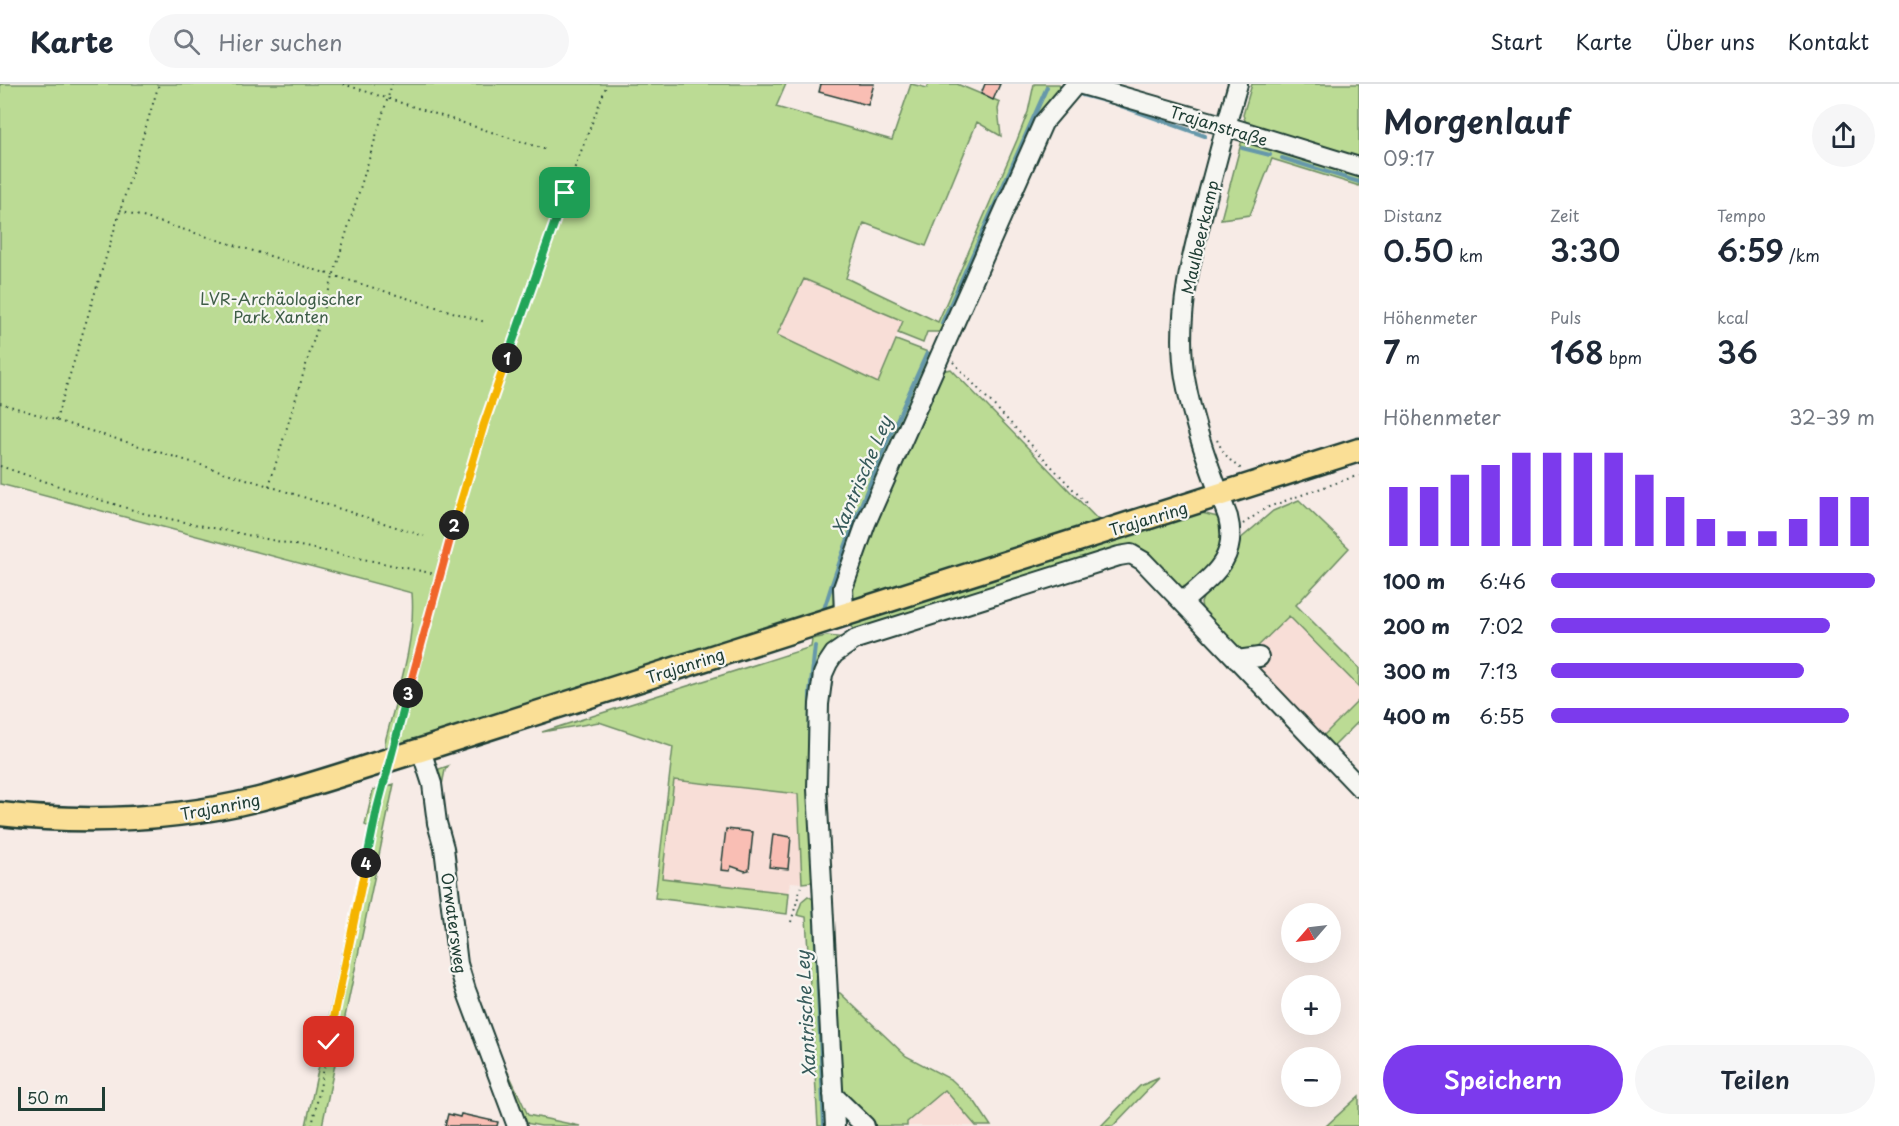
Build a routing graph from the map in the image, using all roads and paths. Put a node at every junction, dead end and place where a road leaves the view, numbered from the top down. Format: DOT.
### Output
graph roads {
  1 [pos="159,84"];
  2 [pos="343,84"];
  3 [pos="392,84"];
  4 [pos="607,84"];
  5 [pos="1077,84"];
  6 [pos="1238,84"];
  7 [pos="387,98"];
  8 [pos="1226,126"];
  9 [pos="548,150"];
  10 [pos="1359,167"];
  11 [pos="120,210"];
  12 [pos="332,276"];
  13 [pos="485,322"];
  14 [pos="943,352"];
  15 [pos="0,403"];
  16 [pos="56,420"];
  17 [pos="1215,437"];
  18 [pos="1359,450"];
  19 [pos="0,466"];
  20 [pos="1250,469"];
  21 [pos="1359,475"];
  22 [pos="269,486"];
  23 [pos="1220,495"];
  24 [pos="1087,504"];
  25 [pos="1232,532"];
  26 [pos="424,536"];
  27 [pos="440,574"];
  28 [pos="1183,602"];
  29 [pos="844,613"];
  30 [pos="1259,657"];
  31 [pos="1237,660"];
  32 [pos="421,750"];
  33 [pos="390,759"];
  34 [pos="1359,786"];
  35 [pos="0,814"];
  36 [pos="801,887"];
  37 [pos="791,922"];
  38 [pos="833,1095"];
  39 [pos="312,1126"];
  40 [pos="517,1126"];
  41 [pos="835,1126"];
  42 [pos="865,1126"];
  1 -- 11 [label="path"];
  2 -- 7 [label="path"];
  3 -- 7 [label="path"];
  4 -- 27 [label="path"];
  5 -- 8 [label="street, Trajanstraße"];
  5 -- 14 [label="street"];
  6 -- 8 [label="street, Maulbeerkamp"];
  7 -- 9 [label="path"];
  7 -- 12 [label="path"];
  8 -- 10 [label="street, Trajanstraße"];
  8 -- 23 [label="street, Maulbeerkamp"];
  11 -- 12 [label="path"];
  11 -- 16 [label="path"];
  12 -- 13 [label="path"];
  12 -- 22 [label="path"];
  14 -- 24 [label="path"];
  14 -- 29 [label="street"];
  15 -- 16 [label="path"];
  16 -- 22 [label="path"];
  17 -- 20 [label="path"];
  18 -- 23 [label="main road, Trajanring"];
  19 -- 27 [label="path"];
  21 -- 25 [label="path"];
  22 -- 26 [label="path"];
  23 -- 25 [label="street, Maulbeerkamp"];
  23 -- 29 [label="main road, Trajanring"];
  25 -- 28 [label="street"];
  27 -- 33 [label="path"];
  28 -- 31 [label="street"];
  28 -- 38 [label="street"];
  29 -- 32 [label="main road, Trajanring"];
  30 -- 31 [label="street"];
  31 -- 34 [label="street"];
  32 -- 33 [label="main road, Trajanring"];
  32 -- 40 [label="street, Orwatersweg"];
  33 -- 35 [label="main road, Trajanring"];
  33 -- 39 [label="path"];
  36 -- 37 [label="path"];
  38 -- 41 [label="street"];
  38 -- 42 [label="street"];
}
